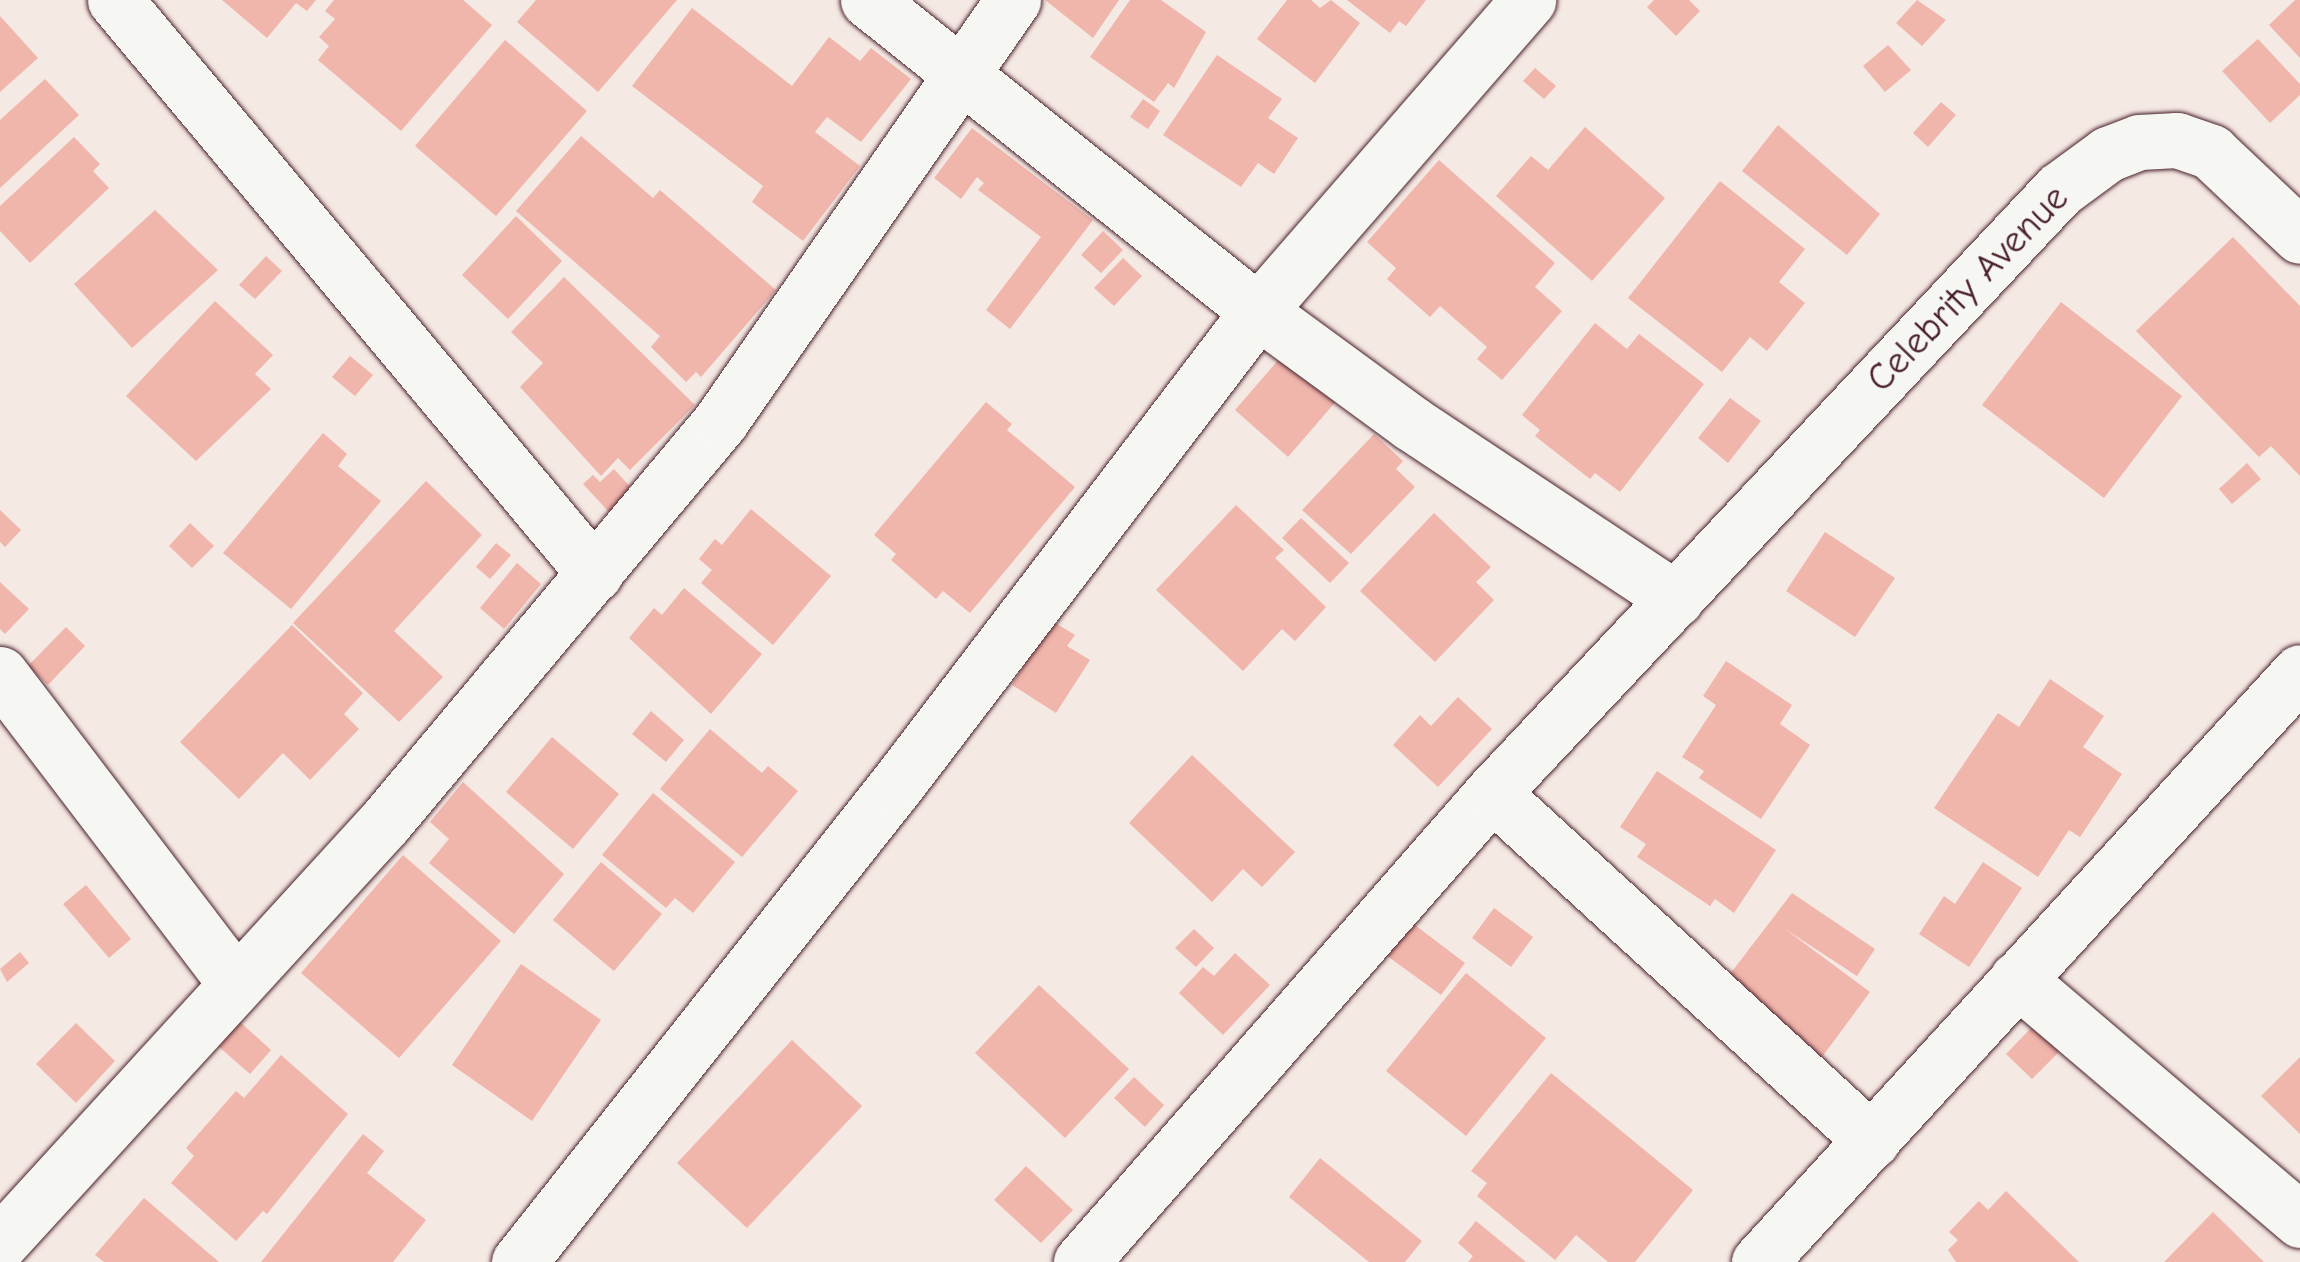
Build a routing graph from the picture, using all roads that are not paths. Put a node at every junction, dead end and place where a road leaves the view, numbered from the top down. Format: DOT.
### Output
graph roads {
  1 [pos="115,0"];
  2 [pos="868,0"];
  3 [pos="1013,0"];
  4 [pos="1528,0"];
  5 [pos="963,75"];
  6 [pos="2300,236"];
  7 [pos="1258,310"];
  8 [pos="596,574"];
  9 [pos="1676,599"];
  10 [pos="2300,672"];
  11 [pos="5,693"];
  12 [pos="1492,793"];
  13 [pos="2017,979"];
  14 [pos="236,984"];
  15 [pos="1872,1141"];
  16 [pos="2300,1220"];
  17 [pos="0,1243"];
  18 [pos="518,1262"];
  19 [pos="1081,1262"];
  20 [pos="1760,1262"];
  1 -- 8 [label="street"];
  2 -- 5 [label="street"];
  3 -- 5 [label="street"];
  4 -- 7 [label="street"];
  5 -- 7 [label="street"];
  5 -- 8 [label="street"];
  6 -- 9 [label="street, Celebrity Avenue"];
  7 -- 9 [label="street"];
  7 -- 18 [label="street"];
  8 -- 14 [label="street"];
  9 -- 12 [label="street, Celebrity Avenue"];
  10 -- 13 [label="street"];
  11 -- 14 [label="street"];
  12 -- 15 [label="street"];
  12 -- 19 [label="street, Celebrity Avenue"];
  13 -- 15 [label="street"];
  13 -- 16 [label="street"];
  14 -- 17 [label="street"];
  15 -- 20 [label="street"];
}
